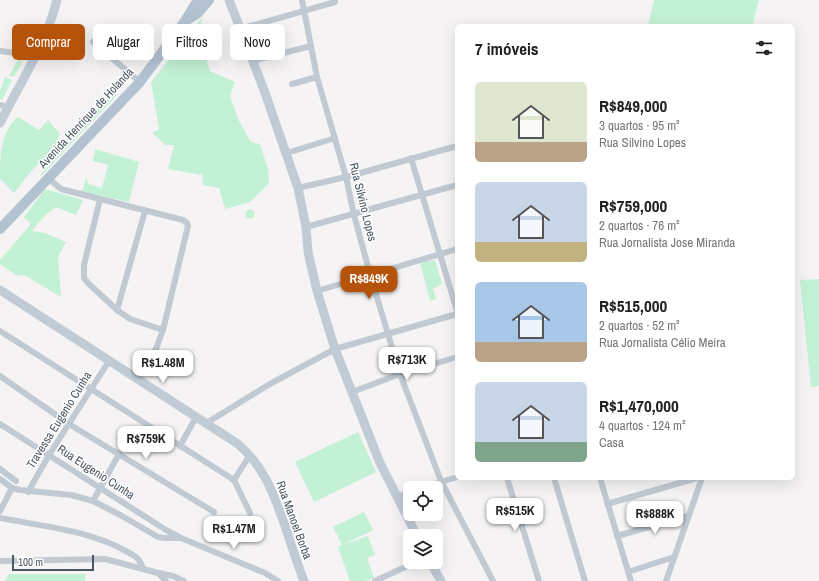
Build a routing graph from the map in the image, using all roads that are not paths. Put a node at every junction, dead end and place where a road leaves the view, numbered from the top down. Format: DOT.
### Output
graph roads {
  1 [pos="57,0"];
  2 [pos="192,0"];
  3 [pos="198,0"];
  4 [pos="210,0"];
  5 [pos="229,0"];
  6 [pos="302,0"];
  7 [pos="335,2"];
  8 [pos="303,11"];
  9 [pos="185,21"];
  10 [pos="50,24"];
  11 [pos="180,24"];
  12 [pos="183,24"];
  13 [pos="238,24"];
  14 [pos="258,24"];
  15 [pos="311,46"];
  16 [pos="0,51"];
  17 [pos="162,52"];
  18 [pos="12,53"];
  19 [pos="33,60"];
  20 [pos="114,60"];
  21 [pos="252,61"];
  22 [pos="317,77"];
  23 [pos="140,82"];
  24 [pos="292,84"];
  25 [pos="4,106"];
  26 [pos="0,123"];
  27 [pos="335,138"];
  28 [pos="455,147"];
  29 [pos="287,153"];
  30 [pos="410,158"];
  31 [pos="346,177"];
  32 [pos="49,179"];
  33 [pos="455,186"];
  34 [pos="298,188"];
  35 [pos="423,195"];
  36 [pos="100,200"];
  37 [pos="145,211"];
  38 [pos="354,215"];
  39 [pos="306,227"];
  40 [pos="0,229"];
  41 [pos="455,250"];
  42 [pos="440,254"];
  43 [pos="370,274"];
  44 [pos="0,290"];
  45 [pos="317,291"];
  46 [pos="455,306"];
  47 [pos="117,310"];
  48 [pos="455,314"];
  49 [pos="163,330"];
  50 [pos="0,331"];
  51 [pos="389,333"];
  52 [pos="335,348"];
  53 [pos="455,358"];
  54 [pos="109,361"];
  55 [pos="400,374"];
  56 [pos="0,377"];
  57 [pos="137,379"];
  58 [pos="92,389"];
  59 [pos="352,392"];
  60 [pos="196,417"];
  61 [pos="0,424"];
  62 [pos="69,424"];
  63 [pos="205,424"];
  64 [pos="180,446"];
  65 [pos="119,454"];
  66 [pos="49,455"];
  67 [pos="250,455"];
  68 [pos="0,470"];
  69 [pos="455,478"];
  70 [pos="0,479"];
  71 [pos="234,480"];
  72 [pos="508,480"];
  73 [pos="555,480"];
  74 [pos="601,480"];
  75 [pos="690,480"];
  76 [pos="701,480"];
  77 [pos="16,481"];
  78 [pos="441,481"];
  79 [pos="443,485"];
  80 [pos="12,488"];
  81 [pos="100,488"];
  82 [pos="28,492"];
  83 [pos="403,495"];
  84 [pos="397,497"];
  85 [pos="93,501"];
  86 [pos="607,504"];
  87 [pos="0,511"];
  88 [pos="214,512"];
  89 [pos="250,513"];
  90 [pos="688,516"];
  91 [pos="0,518"];
  92 [pos="413,529"];
  93 [pos="617,536"];
  94 [pos="181,538"];
  95 [pos="674,557"];
  96 [pos="0,561"];
  97 [pos="403,568"];
  98 [pos="143,569"];
  99 [pos="434,569"];
  100 [pos="628,572"];
  101 [pos="158,573"];
  102 [pos="271,579"];
  103 [pos="166,581"];
  104 [pos="184,581"];
  105 [pos="278,581"];
  106 [pos="304,581"];
  107 [pos="375,581"];
  108 [pos="441,581"];
  109 [pos="494,581"];
  110 [pos="539,581"];
  111 [pos="585,581"];
  112 [pos="631,581"];
  113 [pos="666,581"];
  1 -- 10 [label="main road"];
  2 -- 11 [label="main road"];
  3 -- 9 [label="main road, Avenida Henrique de Holanda"];
  4 -- 9 [label="main road"];
  5 -- 13 [label="main road"];
  6 -- 8 [label="street, Rua Silvino Lopes"];
  7 -- 8 [label="street"];
  8 -- 14 [label="street"];
  8 -- 15 [label="street, Rua Silvino Lopes"];
  9 -- 12 [label="main road, Avenida Henrique de Holanda"];
  15 -- 21 [label="street"];
  15 -- 22 [label="street, Rua Silvino Lopes"];
  16 -- 18 [label="street"];
  17 -- 23 [label="main road, Avenida Henrique de Holanda"];
  19 -- 25 [label="main road"];
  20 -- 23 [label="street"];
  21 -- 29 [label="main road"];
  22 -- 24 [label="street"];
  22 -- 27 [label="street, Rua Silvino Lopes"];
  23 -- 32 [label="main road, Avenida Henrique de Holanda"];
  25 -- 26 [label="main road"];
  27 -- 29 [label="street"];
  27 -- 31 [label="street, Rua Silvino Lopes"];
  28 -- 30 [label="street"];
  29 -- 34 [label="main road"];
  30 -- 31 [label="street"];
  30 -- 35 [label="street"];
  31 -- 34 [label="street"];
  31 -- 38 [label="street, Rua Silvino Lopes"];
  32 -- 36 [label="street"];
  32 -- 40 [label="main road, Avenida Henrique de Holanda"];
  33 -- 35 [label="street"];
  34 -- 39 [label="main road"];
  35 -- 38 [label="street"];
  35 -- 42 [label="street"];
  36 -- 37 [label="street"];
  36 -- 47 [label="street"];
  37 -- 47 [label="street"];
  37 -- 49 [label="street"];
  38 -- 39 [label="street"];
  38 -- 43 [label="street, Rua Silvino Lopes"];
  39 -- 45 [label="main road"];
  41 -- 42 [label="street"];
  42 -- 43 [label="street"];
  42 -- 46 [label="street"];
  43 -- 45 [label="street"];
  43 -- 51 [label="street, Rua Silvino Lopes"];
  44 -- 54 [label="main road, Rua Manoel Borba"];
  45 -- 52 [label="main road"];
  47 -- 49 [label="street"];
  48 -- 51 [label="street"];
  49 -- 57 [label="street"];
  50 -- 58 [label="street"];
  51 -- 52 [label="street"];
  51 -- 55 [label="street, Rua Silvino Lopes"];
  52 -- 59 [label="main road"];
  52 -- 63 [label="street"];
  53 -- 55 [label="street"];
  54 -- 57 [label="main road, Rua Manoel Borba"];
  54 -- 58 [label="street, Travessa Eugenio Cunha"];
  55 -- 59 [label="street"];
  55 -- 78 [label="street, Rua Silvino Lopes"];
  56 -- 62 [label="street"];
  57 -- 60 [label="main road, Rua Manoel Borba"];
  58 -- 62 [label="street, Travessa Eugenio Cunha"];
  58 -- 64 [label="street"];
  59 -- 84 [label="main road"];
  60 -- 63 [label="main road, Rua Manoel Borba"];
  60 -- 64 [label="street"];
  61 -- 66 [label="street, Rua Eugenio Cunha"];
  62 -- 65 [label="street"];
  62 -- 66 [label="street, Travessa Eugenio Cunha"];
  63 -- 67 [label="main road, Rua Manoel Borba"];
  64 -- 71 [label="street"];
  65 -- 81 [label="street"];
  65 -- 88 [label="street"];
  66 -- 81 [label="street, Rua Eugenio Cunha"];
  66 -- 82 [label="street, Travessa Eugenio Cunha"];
  67 -- 71 [label="street"];
  67 -- 106 [label="main road, Rua Manoel Borba"];
  68 -- 77 [label="street"];
  69 -- 78 [label="street"];
  70 -- 80 [label="street"];
  71 -- 89 [label="street"];
  72 -- 110 [label="street"];
  73 -- 111 [label="street"];
  74 -- 86 [label="street"];
  75 -- 86 [label="street"];
  76 -- 90 [label="street"];
  79 -- 109 [label="street, Rua Silvino Lopes"];
  80 -- 82 [label="street"];
  80 -- 87 [label="street"];
  81 -- 85 [label="street"];
  81 -- 94 [label="street, Rua Eugenio Cunha"];
  82 -- 85 [label="street"];
  83 -- 84 [label="street"];
  84 -- 92 [label="main road"];
  85 -- 94 [label="street"];
  86 -- 93 [label="street"];
  90 -- 93 [label="street"];
  90 -- 95 [label="street"];
  91 -- 98 [label="street"];
  93 -- 100 [label="street"];
  94 -- 102 [label="street, Rua Eugenio Cunha"];
  95 -- 100 [label="street"];
  95 -- 113 [label="street"];
  96 -- 98 [label="street"];
  97 -- 107 [label="street"];
  98 -- 101 [label="street"];
  99 -- 108 [label="main road"];
  100 -- 112 [label="street"];
  101 -- 103 [label="street"];
  101 -- 104 [label="street"];
  102 -- 105 [label="street, Rua Eugenio Cunha"];
}
